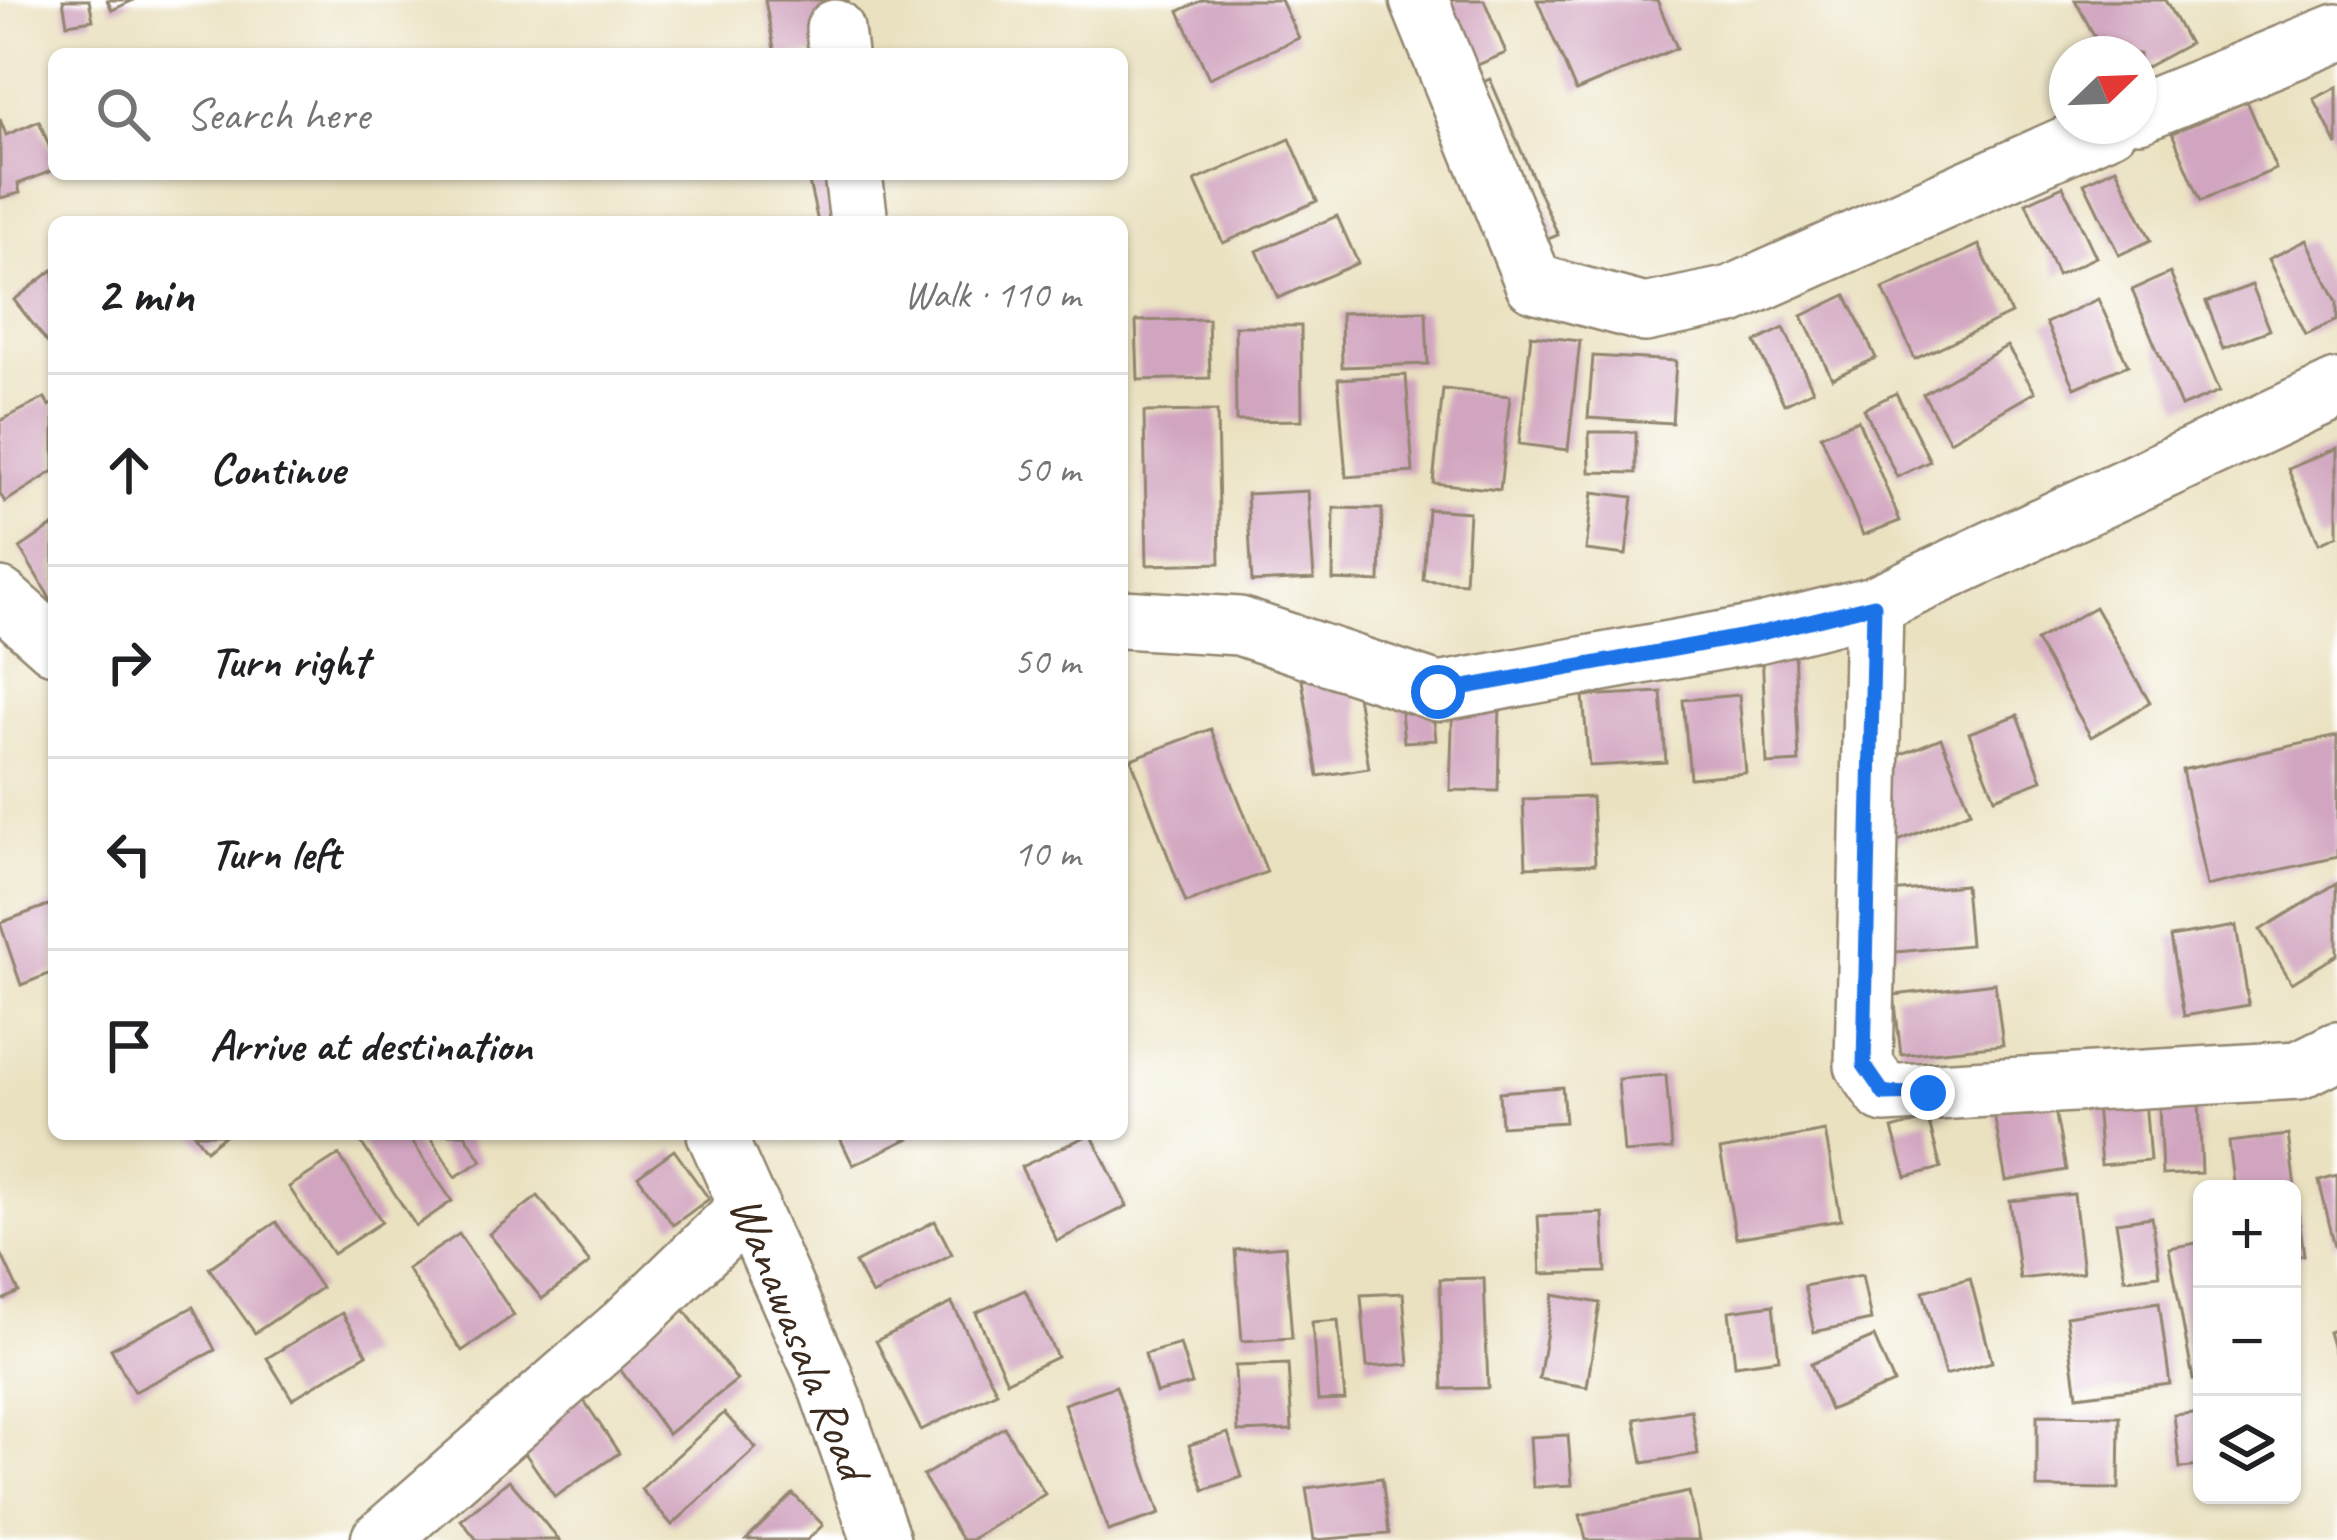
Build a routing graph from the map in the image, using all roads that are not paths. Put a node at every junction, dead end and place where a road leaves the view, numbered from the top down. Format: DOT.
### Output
graph roads {
  1 [pos="1419,0"];
  2 [pos="2337,33"];
  3 [pos="2157,106"];
  4 [pos="2070,144"];
  5 [pos="854,180"];
  6 [pos="858,216"];
  7 [pos="2337,389"];
  8 [pos="0,597"];
  9 [pos="1874,605"];
  10 [pos="1128,619"];
  11 [pos="48,640"];
  12 [pos="2337,1051"];
  13 [pos="719,1140"];
  14 [pos="750,1205"];
  15 [pos="380,1540"];
  16 [pos="881,1540"];
  1 -- 4 [label="street"];
  2 -- 3 [label="street"];
  5 -- 6 [label="street"];
  7 -- 9 [label="street"];
  8 -- 11 [label="street"];
  9 -- 10 [label="street"];
  9 -- 12 [label="street"];
  13 -- 14 [label="street, Wanawasala Road"];
  14 -- 15 [label="street"];
  14 -- 16 [label="street, Wanawasala Road"];
}
